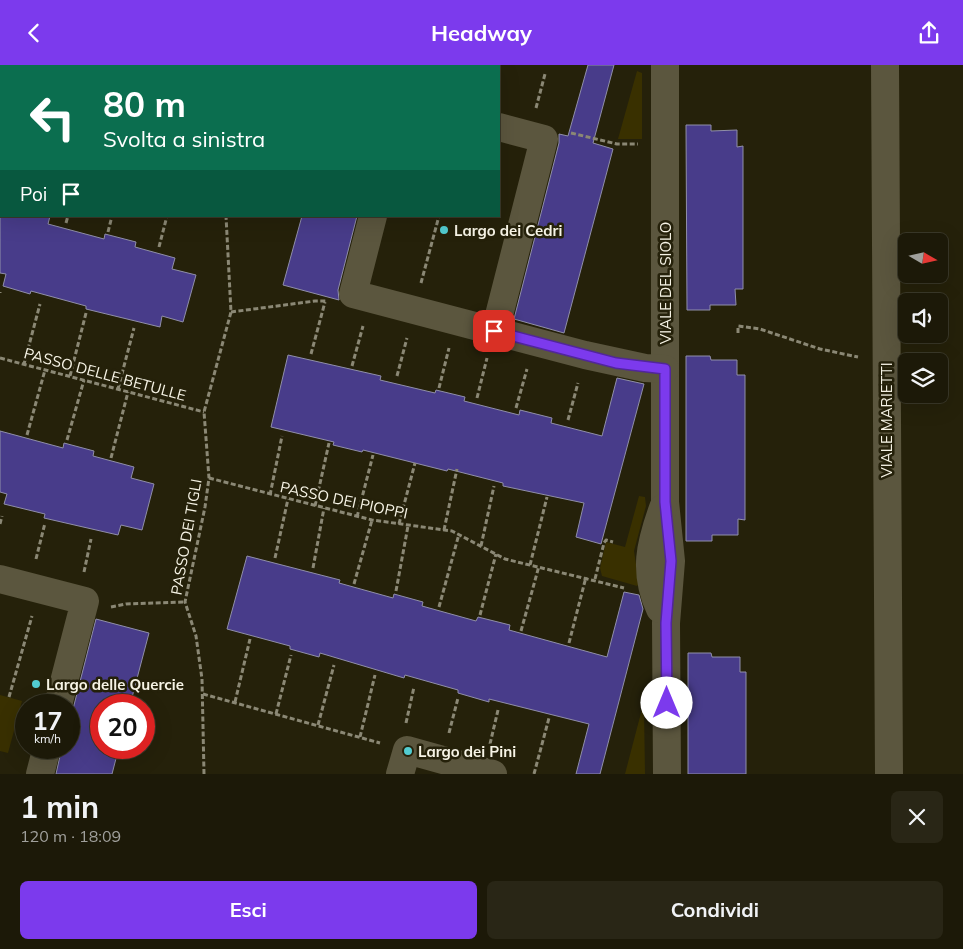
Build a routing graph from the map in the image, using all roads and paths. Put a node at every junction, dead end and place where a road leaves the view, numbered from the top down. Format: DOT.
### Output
graph roads {
  1 [pos="665,65"];
  2 [pos="885,65"];
  3 [pos="544,74"];
  4 [pos="500,127"];
  5 [pos="536,137"];
  6 [pos="646,143"];
  7 [pos="68,217"];
  8 [pos="112,217"];
  9 [pos="167,217"];
  10 [pos="226,217"];
  11 [pos="373,217"];
  12 [pos="438,217"];
  13 [pos="66,223"];
  14 [pos="108,232"];
  15 [pos="159,247"];
  16 [pos="361,296"];
  17 [pos="325,301"];
  18 [pos="40,304"];
  19 [pos="415,310"];
  20 [pos="231,312"];
  21 [pos="86,313"];
  22 [pos="457,321"];
  23 [pos="134,328"];
  24 [pos="494,331"];
  25 [pos="738,333"];
  26 [pos="534,342"];
  27 [pos="311,354"];
  28 [pos="585,355"];
  29 [pos="0,359"];
  30 [pos="886,361"];
  31 [pos="24,364"];
  32 [pos="352,366"];
  33 [pos="665,369"];
  34 [pos="45,370"];
  35 [pos="70,376"];
  36 [pos="398,376"];
  37 [pos="84,380"];
  38 [pos="439,388"];
  39 [pos="118,389"];
  40 [pos="128,392"];
  41 [pos="476,398"];
  42 [pos="516,408"];
  43 [pos="204,411"];
  44 [pos="568,420"];
  45 [pos="27,435"];
  46 [pos="282,436"];
  47 [pos="67,440"];
  48 [pos="329,443"];
  49 [pos="373,455"];
  50 [pos="111,458"];
  51 [pos="415,463"];
  52 [pos="457,469"];
  53 [pos="209,478"];
  54 [pos="494,486"];
  55 [pos="270,495"];
  56 [pos="547,497"];
  57 [pos="288,499"];
  58 [pos="315,506"];
  59 [pos="324,508"];
  60 [pos="2,516"];
  61 [pos="357,517"];
  62 [pos="372,521"];
  63 [pos="45,523"];
  64 [pos="0,524"];
  65 [pos="399,524"];
  66 [pos="408,526"];
  67 [pos="444,530"];
  68 [pos="459,534"];
  69 [pos="613,542"];
  70 [pos="481,546"];
  71 [pos="496,554"];
  72 [pos="275,558"];
  73 [pos="530,565"];
  74 [pos="538,566"];
  75 [pos="312,568"];
  76 [pos="586,577"];
  77 [pos="0,579"];
  78 [pos="595,579"];
  79 [pos="354,584"];
  80 [pos="34,588"];
  81 [pos="628,589"];
  82 [pos="396,591"];
  83 [pos="85,601"];
  84 [pos="185,602"];
  85 [pos="439,607"];
  86 [pos="480,615"];
  87 [pos="521,631"];
  88 [pos="250,639"];
  89 [pos="569,643"];
  90 [pos="291,655"];
  91 [pos="334,665"];
  92 [pos="375,675"];
  93 [pos="414,687"];
  94 [pos="202,693"];
  95 [pos="61,694"];
  96 [pos="10,697"];
  97 [pos="458,697"];
  98 [pos="235,702"];
  99 [pos="498,710"];
  100 [pos="276,714"];
  101 [pos="549,718"];
  102 [pos="318,725"];
  103 [pos="360,737"];
  104 [pos="402,758"];
  105 [pos="44,759"];
  106 [pos="442,760"];
  107 [pos="488,773"];
  108 [pos="40,774"];
  109 [pos="204,774"];
  110 [pos="534,774"];
  111 [pos="667,774"];
  112 [pos="889,774"];
  1 -- 33 [label="street, VIALE DEL SIOLO"];
  2 -- 30 [label="street, VIALE MARIETTI"];
  3 -- 5 [label="path"];
  4 -- 5 [label="street"];
  5 -- 6 [label="path"];
  5 -- 24 [label="street"];
  7 -- 13 [label="path"];
  8 -- 14 [label="path"];
  9 -- 15 [label="path"];
  10 -- 20 [label="path, PASSO DEI TIGLI"];
  11 -- 16 [label="street"];
  12 -- 19 [label="path"];
  16 -- 17 [label="path"];
  16 -- 19 [label="street"];
  16 -- 32 [label="path"];
  17 -- 20 [label="path"];
  17 -- 27 [label="path"];
  18 -- 31 [label="path"];
  19 -- 22 [label="street"];
  19 -- 36 [label="path"];
  20 -- 43 [label="path, PASSO DEI TIGLI"];
  21 -- 35 [label="path"];
  22 -- 24 [label="street"];
  22 -- 38 [label="path"];
  23 -- 39 [label="path"];
  24 -- 26 [label="street"];
  24 -- 41 [label="path"];
  25 -- 30 [label="path"];
  26 -- 28 [label="street"];
  26 -- 42 [label="path"];
  28 -- 33 [label="street"];
  28 -- 44 [label="path"];
  29 -- 31 [label="path, PASSO DELLE BETULLE"];
  30 -- 112 [label="street, VIALE MARIETTI"];
  31 -- 34 [label="path, PASSO DELLE BETULLE"];
  33 -- 111 [label="street, VIALE DEL SIOLO"];
  34 -- 35 [label="path, PASSO DELLE BETULLE"];
  34 -- 45 [label="path"];
  35 -- 37 [label="path, PASSO DELLE BETULLE"];
  37 -- 39 [label="path, PASSO DELLE BETULLE"];
  37 -- 47 [label="path"];
  39 -- 40 [label="path, PASSO DELLE BETULLE"];
  40 -- 43 [label="path, PASSO DELLE BETULLE"];
  40 -- 50 [label="path"];
  43 -- 53 [label="path, PASSO DEI TIGLI"];
  46 -- 55 [label="path"];
  48 -- 58 [label="path"];
  49 -- 61 [label="path"];
  51 -- 65 [label="path"];
  52 -- 67 [label="path"];
  53 -- 55 [label="path, PASSO DEI PIOPPI"];
  53 -- 84 [label="path, PASSO DEI TIGLI"];
  54 -- 70 [label="path"];
  55 -- 57 [label="path, PASSO DEI PIOPPI"];
  56 -- 73 [label="path"];
  57 -- 58 [label="path, PASSO DEI PIOPPI"];
  57 -- 72 [label="path"];
  58 -- 59 [label="path, PASSO DEI PIOPPI"];
  59 -- 61 [label="path, PASSO DEI PIOPPI"];
  59 -- 75 [label="path"];
  60 -- 64 [label="path"];
  61 -- 62 [label="path, PASSO DEI PIOPPI"];
  62 -- 65 [label="path, PASSO DEI PIOPPI"];
  62 -- 79 [label="path"];
  63 -- 80 [label="path"];
  65 -- 66 [label="path, PASSO DEI PIOPPI"];
  66 -- 67 [label="path, PASSO DEI PIOPPI"];
  66 -- 82 [label="path"];
  67 -- 68 [label="path, PASSO DEI PIOPPI"];
  68 -- 70 [label="path, PASSO DEI PIOPPI"];
  68 -- 85 [label="path"];
  69 -- 78 [label="path"];
  70 -- 71 [label="path, PASSO DEI PIOPPI"];
  71 -- 73 [label="path, PASSO DEI PIOPPI"];
  71 -- 86 [label="path"];
  73 -- 74 [label="path, PASSO DEI PIOPPI"];
  74 -- 76 [label="path, PASSO DEI PIOPPI"];
  74 -- 87 [label="path"];
  76 -- 78 [label="path, PASSO DEI PIOPPI"];
  76 -- 89 [label="path"];
  77 -- 80 [label="street"];
  78 -- 81 [label="path, PASSO DEI PIOPPI"];
  80 -- 83 [label="street"];
  80 -- 96 [label="path"];
  83 -- 84 [label="path"];
  83 -- 95 [label="street"];
  84 -- 94 [label="path, PASSO DEI TIGLI"];
  88 -- 98 [label="path"];
  90 -- 100 [label="path"];
  91 -- 102 [label="path"];
  92 -- 103 [label="path"];
  93 -- 104 [label="path"];
  94 -- 98 [label="path"];
  94 -- 109 [label="path, PASSO DEI TIGLI"];
  97 -- 106 [label="path"];
  98 -- 100 [label="path"];
  99 -- 107 [label="path"];
  100 -- 102 [label="path"];
  101 -- 110 [label="path"];
  102 -- 103 [label="path"];
  103 -- 104 [label="path"];
  104 -- 106 [label="street"];
  105 -- 108 [label="street"];
  106 -- 107 [label="street"];
}
